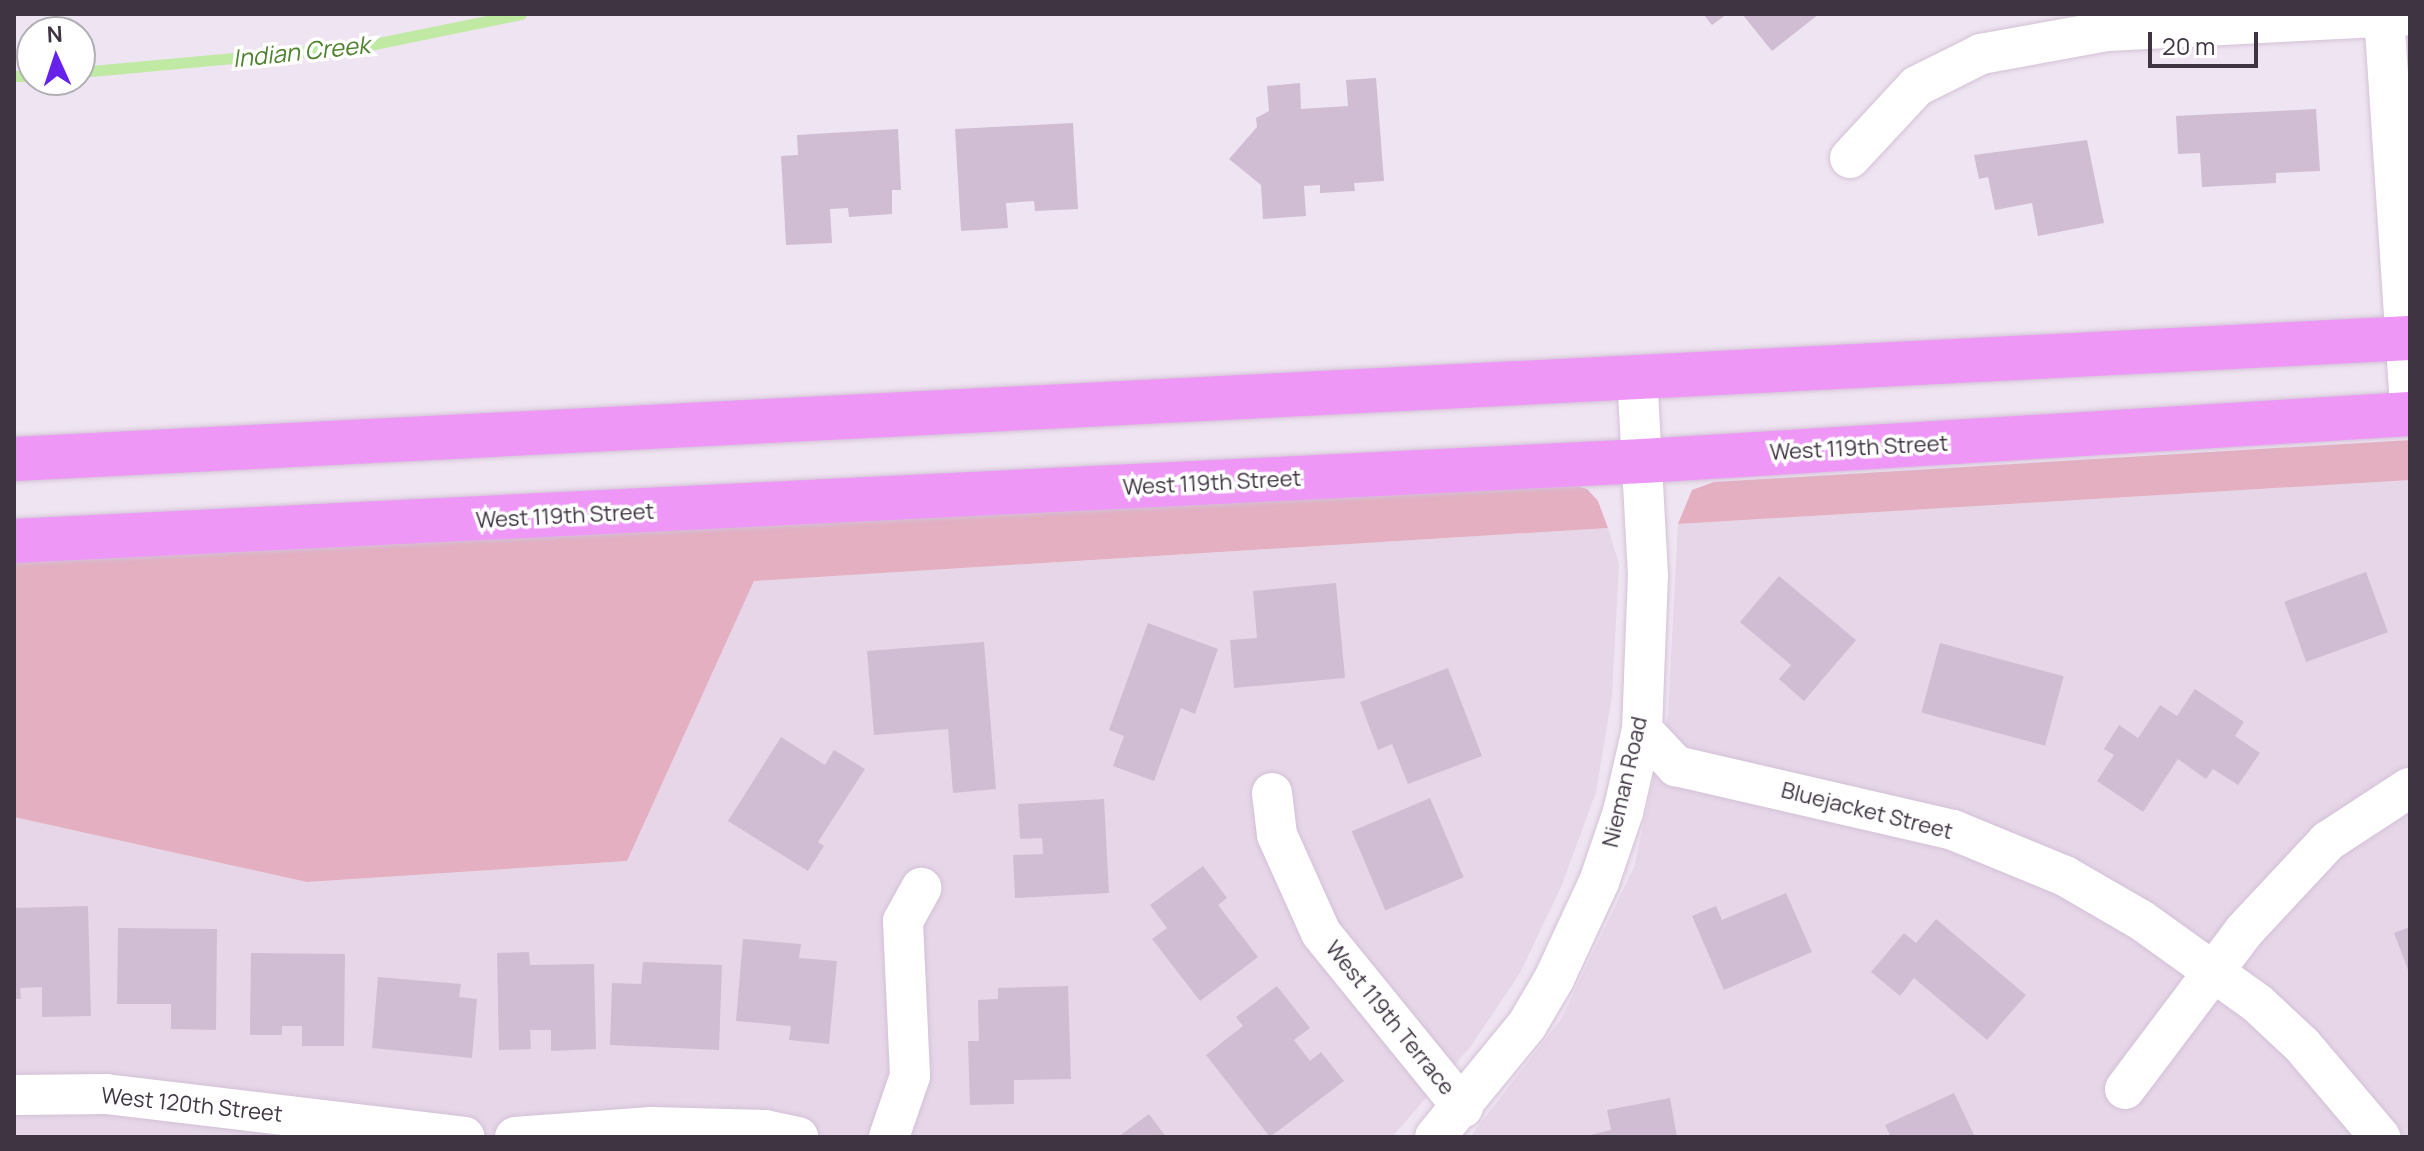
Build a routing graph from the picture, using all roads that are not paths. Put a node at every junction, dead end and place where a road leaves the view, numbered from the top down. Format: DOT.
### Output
graph roads {
  1 [pos="2393,15"];
  2 [pos="1850,158"];
  3 [pos="2408,338"];
  4 [pos="1637,376"];
  5 [pos="2410,412"];
  6 [pos="14,459"];
  7 [pos="1643,461"];
  8 [pos="14,541"];
  9 [pos="1642,730"];
  10 [pos="2409,788"];
  11 [pos="1272,793"];
  12 [pos="921,888"];
  13 [pos="2217,971"];
  14 [pos="2125,1089"];
  15 [pos="14,1095"];
  16 [pos="1463,1108"];
  17 [pos="464,1137"];
  18 [pos="515,1137"];
  19 [pos="798,1137"];
  20 [pos="889,1137"];
  21 [pos="1435,1137"];
  22 [pos="2380,1137"];
  1 -- 2 [label="street"];
  1 -- 3 [label="street"];
  3 -- 4 [label="main road"];
  3 -- 5 [label="street"];
  4 -- 6 [label="main road"];
  4 -- 7 [label="street, Nieman Road"];
  5 -- 7 [label="main road, West 119th Street"];
  7 -- 8 [label="main road, West 119th Street"];
  7 -- 9 [label="street, Nieman Road"];
  9 -- 13 [label="street, Bluejacket Street"];
  9 -- 16 [label="street, Nieman Road"];
  10 -- 13 [label="street"];
  11 -- 16 [label="street, West 119th Terrace"];
  12 -- 20 [label="street"];
  13 -- 14 [label="street"];
  13 -- 22 [label="street, Bluejacket Street"];
  15 -- 17 [label="street, West 120th Street"];
  16 -- 21 [label="street, Nieman Road"];
  18 -- 19 [label="street"];
}
